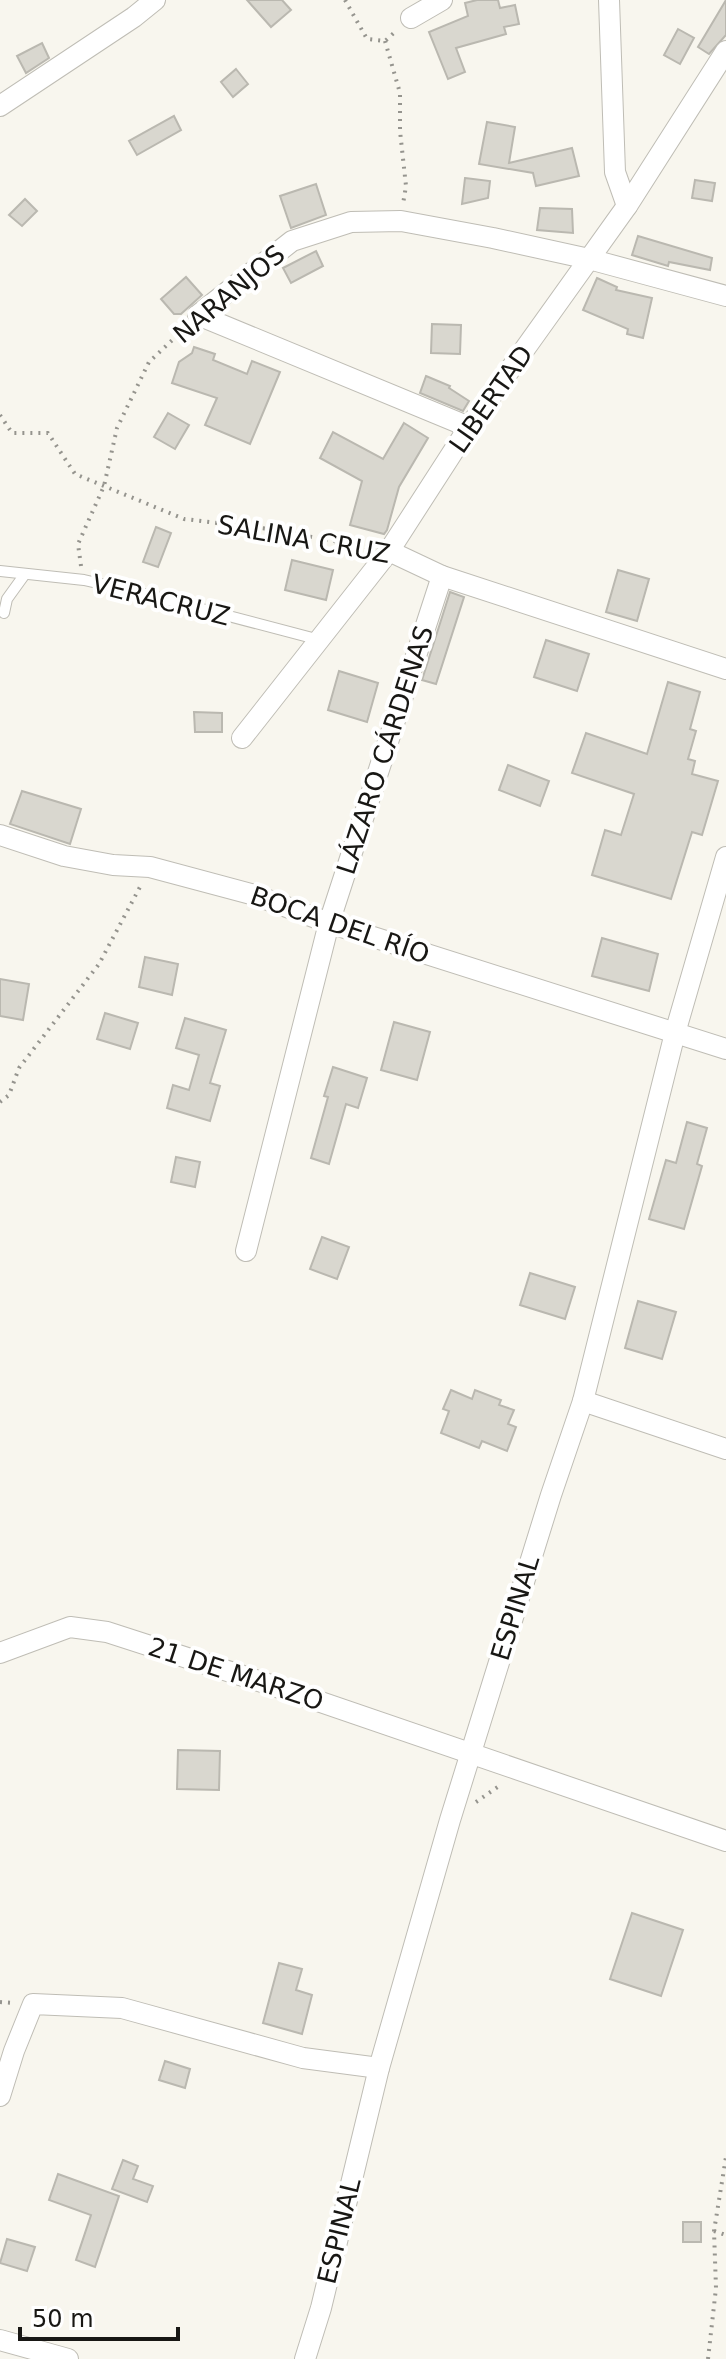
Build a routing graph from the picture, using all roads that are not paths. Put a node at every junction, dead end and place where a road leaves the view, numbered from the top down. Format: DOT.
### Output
graph roads {
  1 [pos="155,0"];
  2 [pos="442,0"];
  3 [pos="609,0"];
  4 [pos="411,18"];
  5 [pos="726,51"];
  6 [pos="0,106"];
  7 [pos="627,206"];
  8 [pos="589,259"];
  9 [pos="726,296"];
  10 [pos="469,427"];
  11 [pos="389,551"];
  12 [pos="0,571"];
  13 [pos="25,574"];
  14 [pos="442,576"];
  15 [pos="4,613"];
  16 [pos="320,640"];
  17 [pos="726,669"];
  18 [pos="242,738"];
  19 [pos="0,835"];
  20 [pos="726,857"];
  21 [pos="329,923"];
  22 [pos="675,1033"];
  23 [pos="726,1049"];
  24 [pos="246,1251"];
  25 [pos="583,1401"];
  26 [pos="726,1449"];
  27 [pos="0,1653"];
  28 [pos="470,1753"];
  29 [pos="726,1841"];
  30 [pos="379,2068"];
  31 [pos="0,2096"];
  32 [pos="0,2340"];
  33 [pos="68,2359"];
  34 [pos="305,2359"];
  1 -- 6 [label="street"];
  2 -- 4 [label="street"];
  3 -- 7 [label="street"];
  5 -- 7 [label="street, LIBERTAD"];
  7 -- 8 [label="street, LIBERTAD"];
  8 -- 9 [label="street, NARANJOS"];
  8 -- 10 [label="street, LIBERTAD"];
  8 -- 10 [label="street, NARANJOS"];
  10 -- 11 [label="street, LIBERTAD"];
  11 -- 14 [label="street, SALINA CRUZ"];
  11 -- 16 [label="street, LIBERTAD"];
  12 -- 13 [label="lane, VERACRUZ"];
  13 -- 15 [label="lane"];
  13 -- 16 [label="lane, VERACRUZ"];
  14 -- 17 [label="street, SALINA CRUZ"];
  14 -- 21 [label="street, LÁZARO CÁRDENAS"];
  16 -- 18 [label="street, LIBERTAD"];
  19 -- 21 [label="street, BOCA DEL RÍO"];
  20 -- 22 [label="street, ESPINAL"];
  21 -- 22 [label="street, BOCA DEL RÍO"];
  21 -- 24 [label="street, LÁZARO CÁRDENAS"];
  22 -- 23 [label="street, BOCA DEL RÍO"];
  22 -- 25 [label="street, ESPINAL"];
  25 -- 26 [label="street"];
  25 -- 28 [label="street, ESPINAL"];
  27 -- 28 [label="street, 21 DE MARZO"];
  28 -- 29 [label="street, 21 DE MARZO"];
  28 -- 30 [label="street, ESPINAL"];
  30 -- 31 [label="street"];
  30 -- 34 [label="street, ESPINAL"];
  32 -- 33 [label="street"];
}
